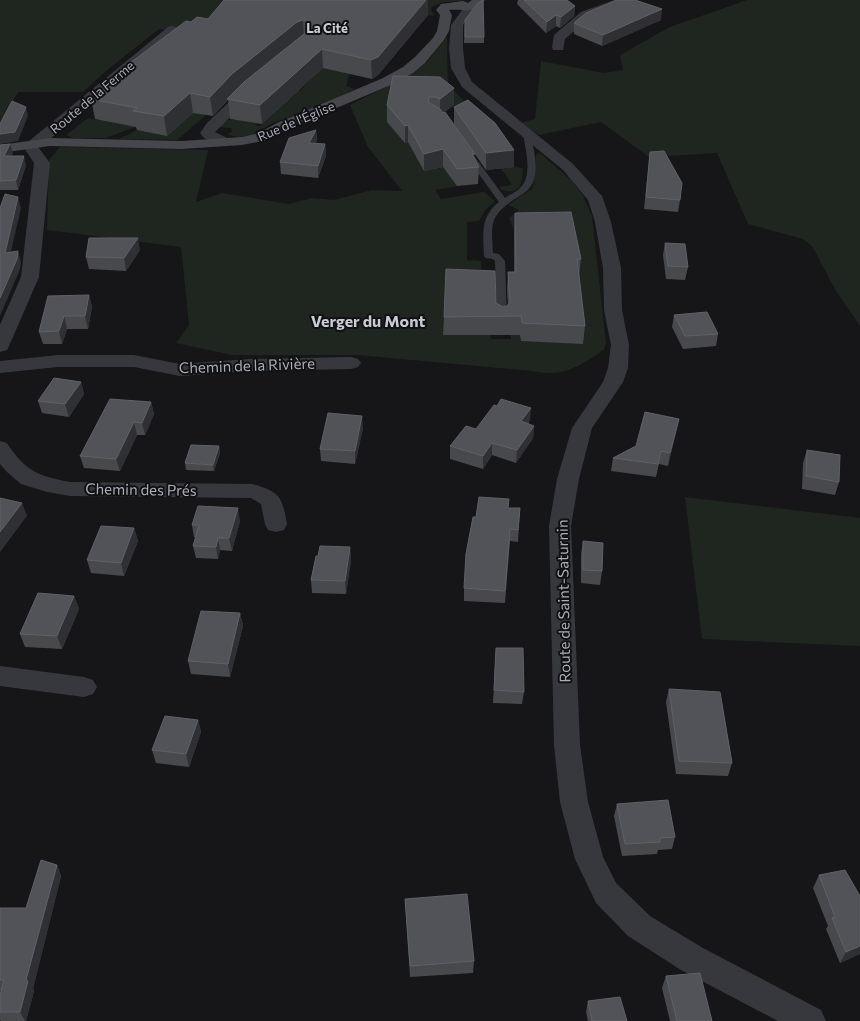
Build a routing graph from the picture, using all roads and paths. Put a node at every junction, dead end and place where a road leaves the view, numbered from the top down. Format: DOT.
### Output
graph roads {
  1 [pos="626,0"];
  2 [pos="475,4"];
  3 [pos="172,30"];
  4 [pos="558,47"];
  5 [pos="258,83"];
  6 [pos="527,132"];
  7 [pos="222,141"];
  8 [pos="30,146"];
  9 [pos="465,148"];
  10 [pos="0,149"];
  11 [pos="504,202"];
  12 [pos="502,321"];
  13 [pos="0,346"];
  14 [pos="351,363"];
  15 [pos="0,367"];
  16 [pos="0,448"];
  17 [pos="276,524"];
  18 [pos="0,676"];
  19 [pos="84,687"];
  20 [pos="795,1017"];
  1 -- 4 [label="street"];
  2 -- 6 [label="street, Route de Saint-Saturnin"];
  2 -- 7 [label="street, Rue de l'Église"];
  3 -- 8 [label="street, Route de la Ferme"];
  5 -- 7 [label="street"];
  6 -- 11 [label="lane"];
  6 -- 20 [label="street, Route de Saint-Saturnin"];
  7 -- 8 [label="street, Rue de l'Église"];
  8 -- 10 [label="street, Rue de l'Église"];
  8 -- 13 [label="street"];
  9 -- 11 [label="lane"];
  11 -- 12 [label="lane"];
  14 -- 15 [label="street, Chemin de la Rivière"];
  16 -- 17 [label="street, Chemin des Prés"];
  18 -- 19 [label="street"];
}
